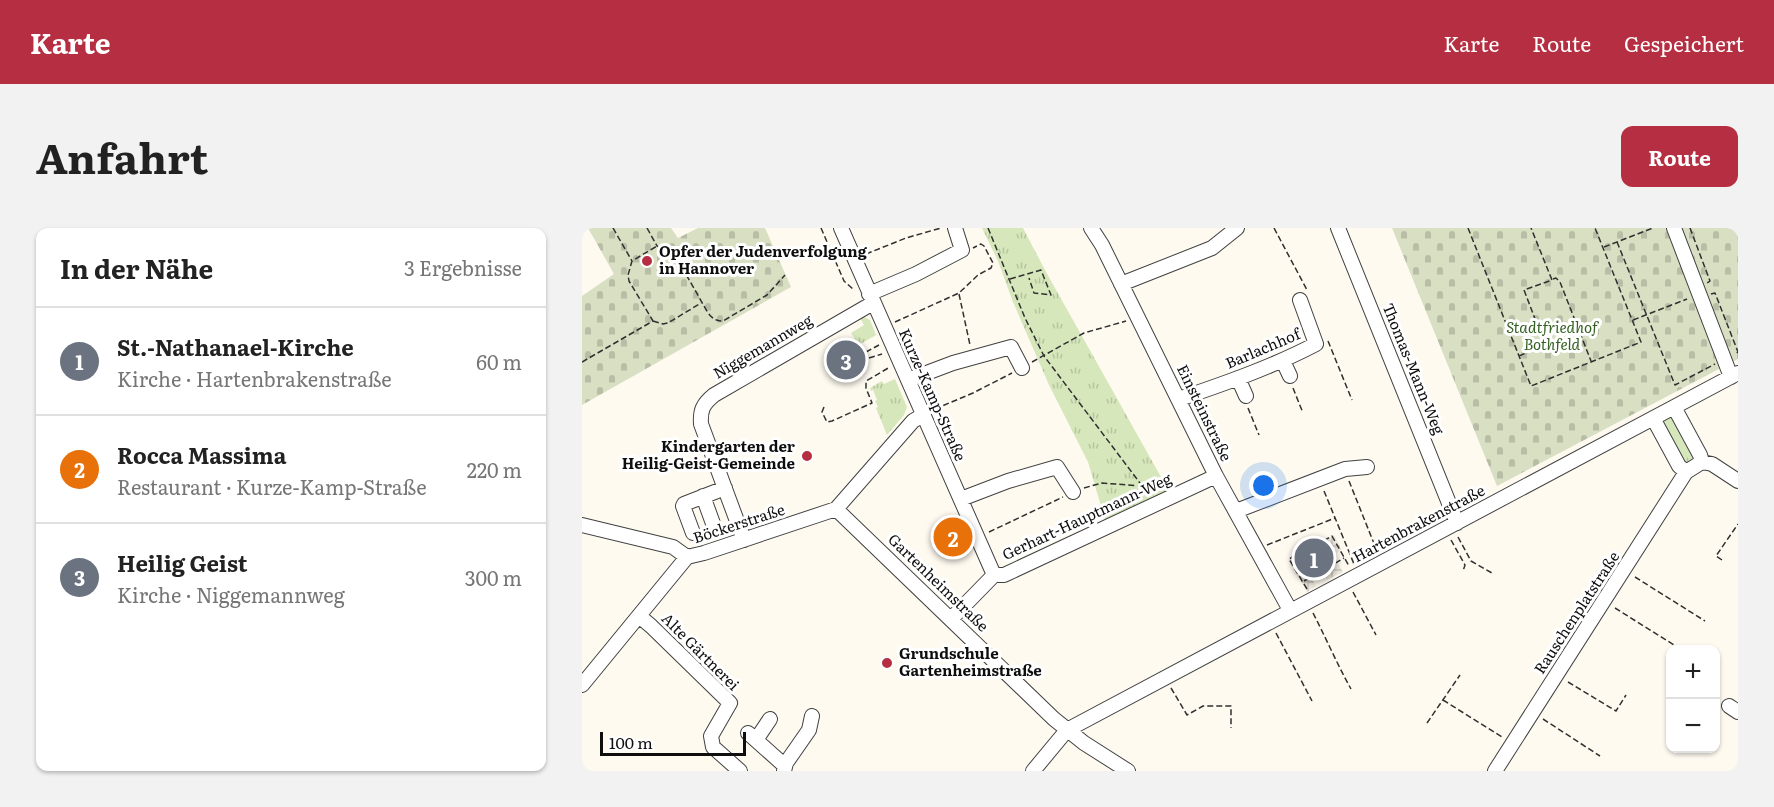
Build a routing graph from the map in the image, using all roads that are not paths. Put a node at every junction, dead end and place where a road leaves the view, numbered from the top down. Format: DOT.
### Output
graph roads {
  1 [pos="840,228"];
  2 [pos="955,228"];
  3 [pos="1091,228"];
  4 [pos="1237,228"];
  5 [pos="1338,228"];
  6 [pos="1674,228"];
  7 [pos="1121,284"];
  8 [pos="1300,300"];
  9 [pos="869,301"];
  10 [pos="1283,361"];
  11 [pos="1022,368"];
  12 [pos="1734,375"];
  13 [pos="1290,376"];
  14 [pos="1238,378"];
  15 [pos="908,380"];
  16 [pos="1246,396"];
  17 [pos="1179,399"];
  18 [pos="1674,407"];
  19 [pos="923,415"];
  20 [pos="1653,418"];
  21 [pos="1702,462"];
  22 [pos="1367,467"];
  23 [pos="1686,471"];
  24 [pos="1216,476"];
  25 [pos="1738,481"];
  26 [pos="724,488"];
  27 [pos="1073,492"];
  28 [pos="703,496"];
  29 [pos="961,499"];
  30 [pos="836,509"];
  31 [pos="1236,511"];
  32 [pos="582,525"];
  33 [pos="1451,526"];
  34 [pos="715,529"];
  35 [pos="693,533"];
  36 [pos="744,540"];
  37 [pos="687,557"];
  38 [pos="994,575"];
  39 [pos="1290,610"];
  40 [pos="639,616"];
  41 [pos="951,619"];
  42 [pos="582,685"];
  43 [pos="812,716"];
  44 [pos="770,719"];
  45 [pos="1067,730"];
  46 [pos="784,769"];
  47 [pos="740,771"];
  48 [pos="1033,771"];
  49 [pos="1128,771"];
  50 [pos="1495,771"];
  1 -- 9 [label="street, Kurze-Kamp-Straße"];
  2 -- 9 [label="street, Niggemannweg"];
  3 -- 7 [label="street, Einsteinstraße"];
  4 -- 7 [label="street"];
  5 -- 33 [label="street, Thomas-Mann-Weg"];
  6 -- 12 [label="street"];
  7 -- 17 [label="street, Einsteinstraße"];
  8 -- 10 [label="street, Barlachhof"];
  9 -- 15 [label="street, Kurze-Kamp-Straße"];
  9 -- 26 [label="street, Niggemannweg"];
  10 -- 13 [label="street"];
  10 -- 14 [label="street, Barlachhof"];
  11 -- 15 [label="street"];
  12 -- 18 [label="street, Hartenbrakenstraße"];
  14 -- 16 [label="street"];
  14 -- 17 [label="street, Barlachhof"];
  15 -- 19 [label="street, Kurze-Kamp-Straße"];
  17 -- 24 [label="street, Einsteinstraße"];
  18 -- 20 [label="street, Hartenbrakenstraße"];
  18 -- 21 [label="street"];
  19 -- 29 [label="street, Kurze-Kamp-Straße"];
  19 -- 30 [label="street"];
  20 -- 23 [label="street"];
  20 -- 33 [label="street, Hartenbrakenstraße"];
  21 -- 23 [label="street"];
  21 -- 25 [label="street"];
  22 -- 31 [label="street"];
  23 -- 50 [label="street, Rauschenplatstraße"];
  24 -- 31 [label="street, Einsteinstraße"];
  24 -- 38 [label="street, Gerhart-Hauptmann-Weg"];
  26 -- 28 [label="street"];
  26 -- 36 [label="street, Niggemannweg"];
  27 -- 29 [label="street"];
  28 -- 34 [label="street"];
  28 -- 35 [label="street"];
  29 -- 38 [label="street, Kurze-Kamp-Straße"];
  30 -- 36 [label="street, Böckerstraße"];
  30 -- 41 [label="street, Gartenheimstraße"];
  31 -- 39 [label="street, Einsteinstraße"];
  32 -- 37 [label="street"];
  33 -- 39 [label="street, Hartenbrakenstraße"];
  36 -- 37 [label="street, Böckerstraße"];
  37 -- 40 [label="street, Böckerstraße"];
  38 -- 41 [label="street, Gerhart-Hauptmann-Weg"];
  39 -- 45 [label="street, Hartenbrakenstraße"];
  40 -- 42 [label="street, Böckerstraße"];
  40 -- 47 [label="street, Alte Gärtnerei"];
  41 -- 45 [label="street, Gartenheimstraße"];
  43 -- 46 [label="street"];
  44 -- 46 [label="street"];
  45 -- 48 [label="street, Hartenbrakenstraße"];
  45 -- 49 [label="street, Gartenheimstraße"];
}
